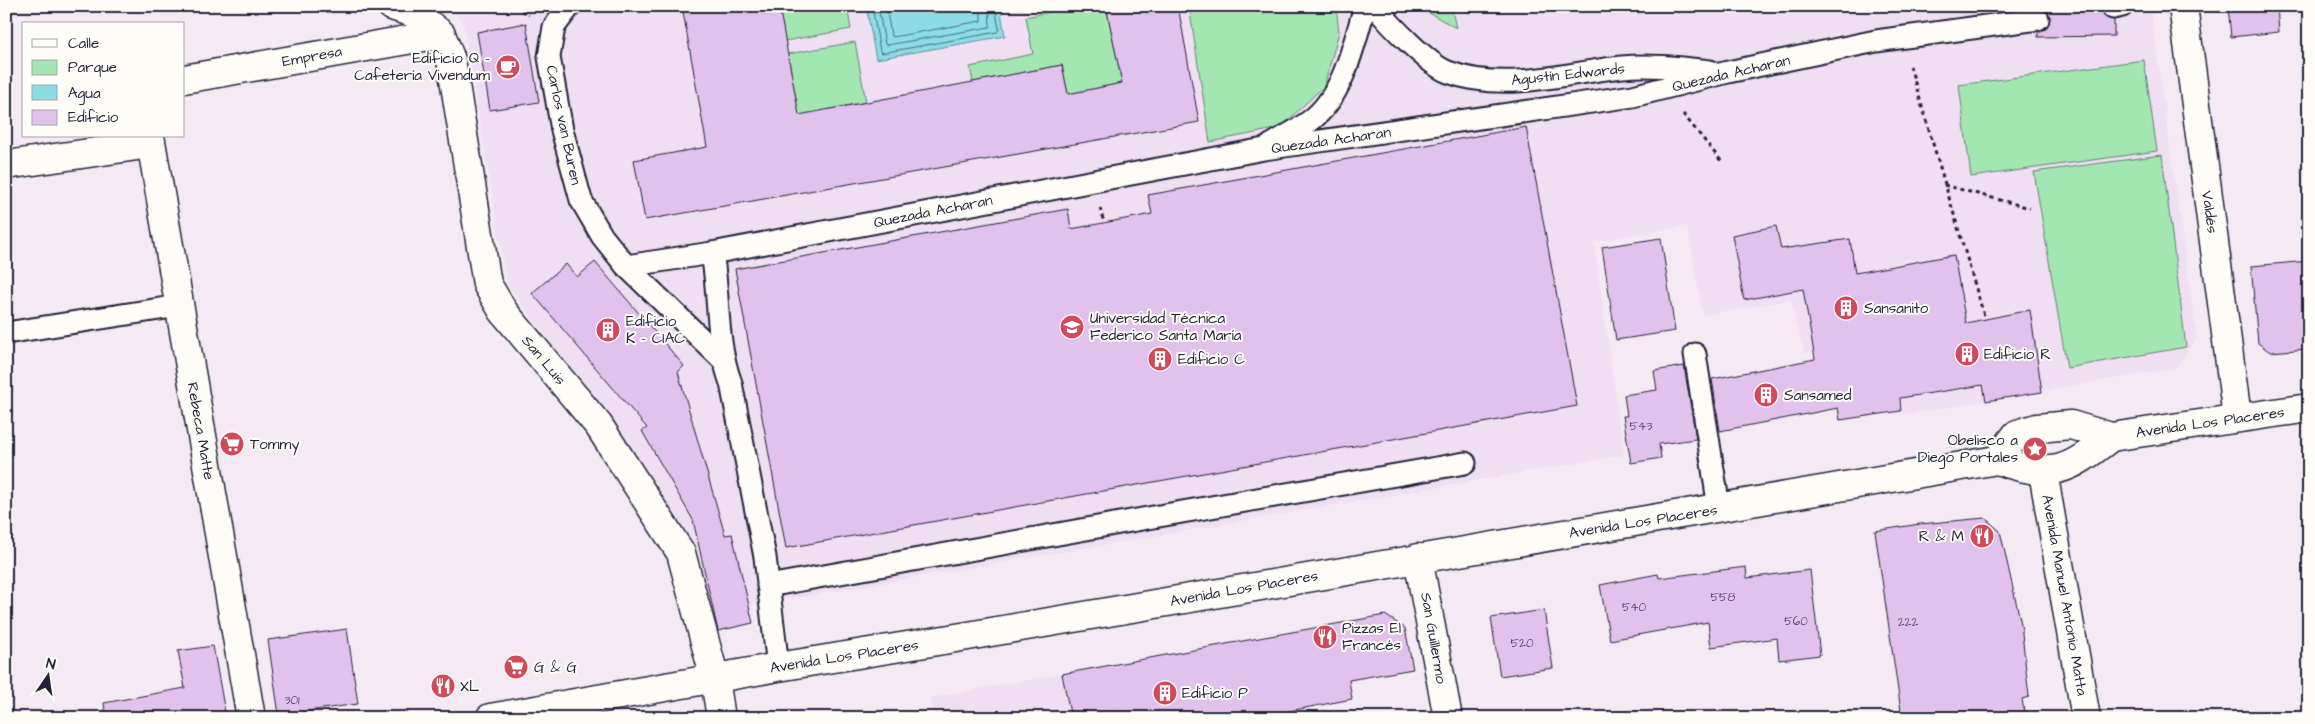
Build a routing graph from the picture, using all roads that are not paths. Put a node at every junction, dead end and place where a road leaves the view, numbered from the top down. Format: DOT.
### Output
graph roads {
  1 [pos="392,6"];
  2 [pos="570,6"];
  3 [pos="1365,6"];
  4 [pos="1374,6"];
  5 [pos="2183,6"];
  6 [pos="2038,19"];
  7 [pos="441,34"];
  8 [pos="1728,72"];
  9 [pos="185,79"];
  10 [pos="150,140"];
  11 [pos="1264,149"];
  12 [pos="6,165"];
  13 [pos="712,252"];
  14 [pos="626,266"];
  15 [pos="180,306"];
  16 [pos="6,333"];
  17 [pos="1695,354"];
  18 [pos="722,359"];
  19 [pos="2309,408"];
  20 [pos="2237,417"];
  21 [pos="2111,437"];
  22 [pos="1997,460"];
  23 [pos="1465,464"];
  24 [pos="2043,472"];
  25 [pos="1719,508"];
  26 [pos="1418,558"];
  27 [pos="768,586"];
  28 [pos="778,666"];
  29 [pos="715,679"];
  30 [pos="251,718"];
  31 [pos="490,718"];
  32 [pos="721,718"];
  33 [pos="1448,718"];
  34 [pos="2086,718"];
  1 -- 7 [label="street, San Luis"];
  2 -- 14 [label="lane, Carlos van Buren"];
  3 -- 11 [label="lane"];
  4 -- 8 [label="lane, Agustín Edwards"];
  5 -- 20 [label="street, Valdés"];
  6 -- 8 [label="lane, Quezada Acharan"];
  7 -- 9 [label="street, Empresa"];
  7 -- 29 [label="street, San Luis"];
  8 -- 11 [label="lane, Quezada Acharan"];
  10 -- 12 [label="street"];
  10 -- 15 [label="street, Rebeca Matte"];
  11 -- 13 [label="lane, Quezada Acharan"];
  13 -- 14 [label="lane, Quezada Acharan"];
  13 -- 18 [label="lane"];
  14 -- 18 [label="lane, Carlos van Buren"];
  15 -- 16 [label="lane"];
  15 -- 30 [label="street, Rebeca Matte"];
  17 -- 25 [label="lane"];
  18 -- 27 [label="lane"];
  19 -- 20 [label="street, Avenida Los Placeres"];
  20 -- 21 [label="street, Avenida Los Placeres"];
  21 -- 22 [label="street, Avenida Los Placeres"];
  21 -- 24 [label="street, Avenida Los Placeres"];
  22 -- 24 [label="street, Avenida Los Placeres"];
  22 -- 25 [label="street, Avenida Los Placeres"];
  23 -- 27 [label="lane"];
  24 -- 34 [label="street, Avenida Manuel Antonio Matta"];
  25 -- 26 [label="street, Avenida Los Placeres"];
  26 -- 28 [label="street, Avenida Los Placeres"];
  26 -- 33 [label="street, San Guillermo"];
  27 -- 28 [label="lane"];
  28 -- 29 [label="street, Avenida Los Placeres"];
  29 -- 31 [label="street, Avenida Los Placeres"];
  29 -- 32 [label="street, San Luis"];
}
